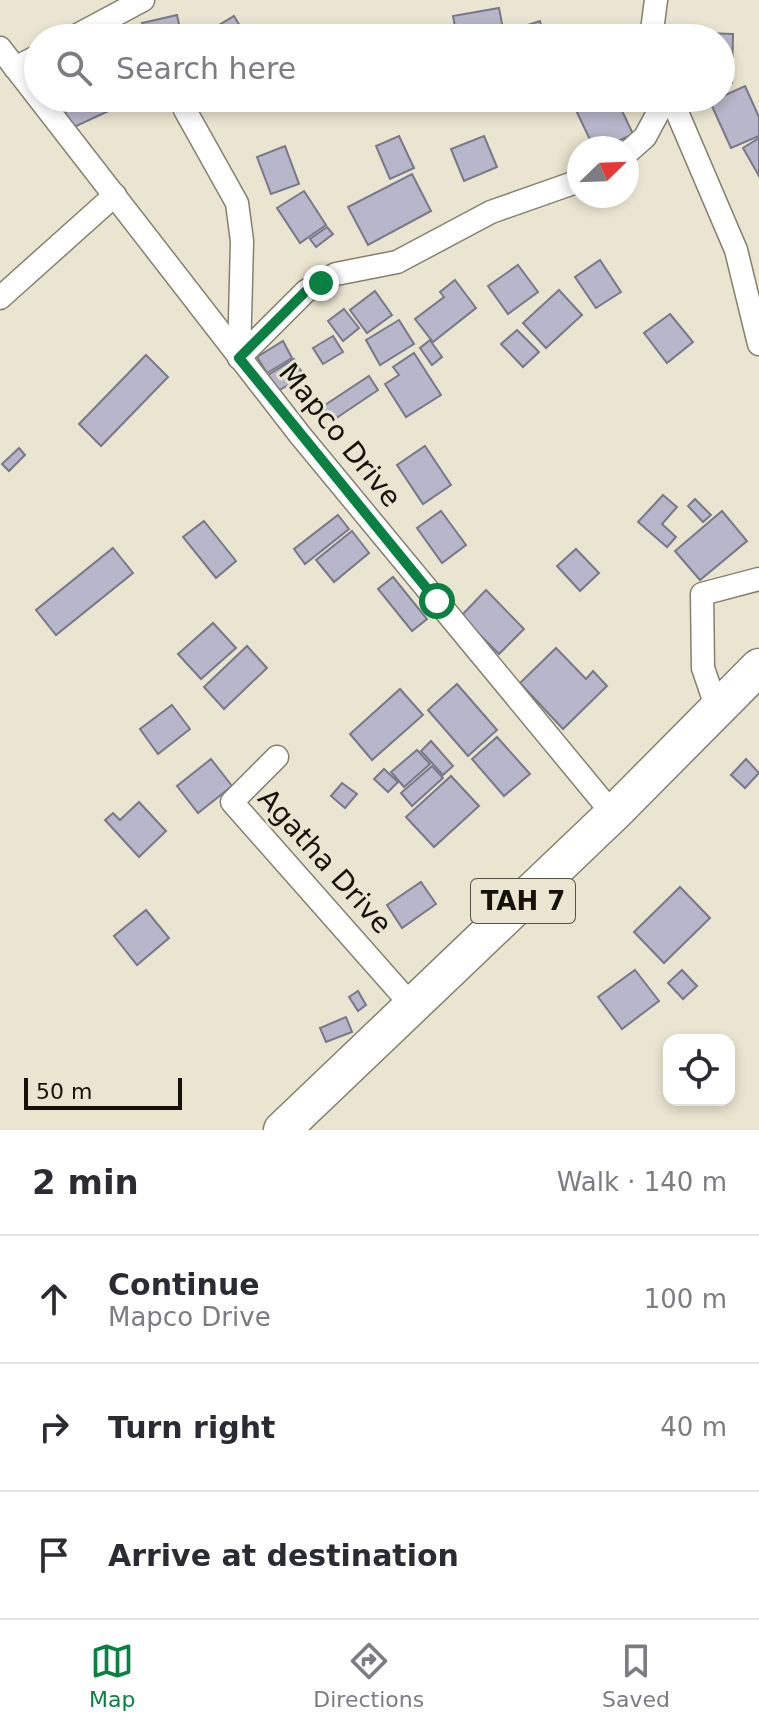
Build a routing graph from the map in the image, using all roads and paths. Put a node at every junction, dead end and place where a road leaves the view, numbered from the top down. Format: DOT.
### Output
graph roads {
  1 [pos="143,0"];
  2 [pos="656,0"];
  3 [pos="98,24"];
  4 [pos="653,24"];
  5 [pos="0,48"];
  6 [pos="24,63"];
  7 [pos="15,68"];
  8 [pos="24,79"];
  9 [pos="50,112"];
  10 [pos="186,112"];
  11 [pos="660,112"];
  12 [pos="674,112"];
  13 [pos="639,142"];
  14 [pos="567,185"];
  15 [pos="115,195"];
  16 [pos="0,298"];
  17 [pos="759,344"];
  18 [pos="239,358"];
  19 [pos="759,579"];
  20 [pos="759,667"];
  21 [pos="717,709"];
  22 [pos="277,757"];
  23 [pos="613,814"];
  24 [pos="414,1008"];
  25 [pos="282,1130"];
  1 -- 3 [label="street"];
  2 -- 4 [label="street"];
  5 -- 7 [label="street, Mapco Drive"];
  6 -- 7 [label="street"];
  7 -- 8 [label="street, Mapco Drive"];
  9 -- 15 [label="street, Mapco Drive"];
  10 -- 18 [label="street"];
  11 -- 13 [label="street"];
  12 -- 17 [label="street"];
  14 -- 18 [label="street"];
  15 -- 16 [label="street"];
  15 -- 18 [label="street, Mapco Drive"];
  18 -- 23 [label="street, Mapco Drive"];
  19 -- 21 [label="street"];
  20 -- 21 [label="highway, TAH 7"];
  21 -- 23 [label="highway, TAH 7"];
  22 -- 24 [label="street, Agatha Drive"];
  23 -- 24 [label="highway, TAH 7"];
  24 -- 25 [label="highway, TAH 7"];
}
